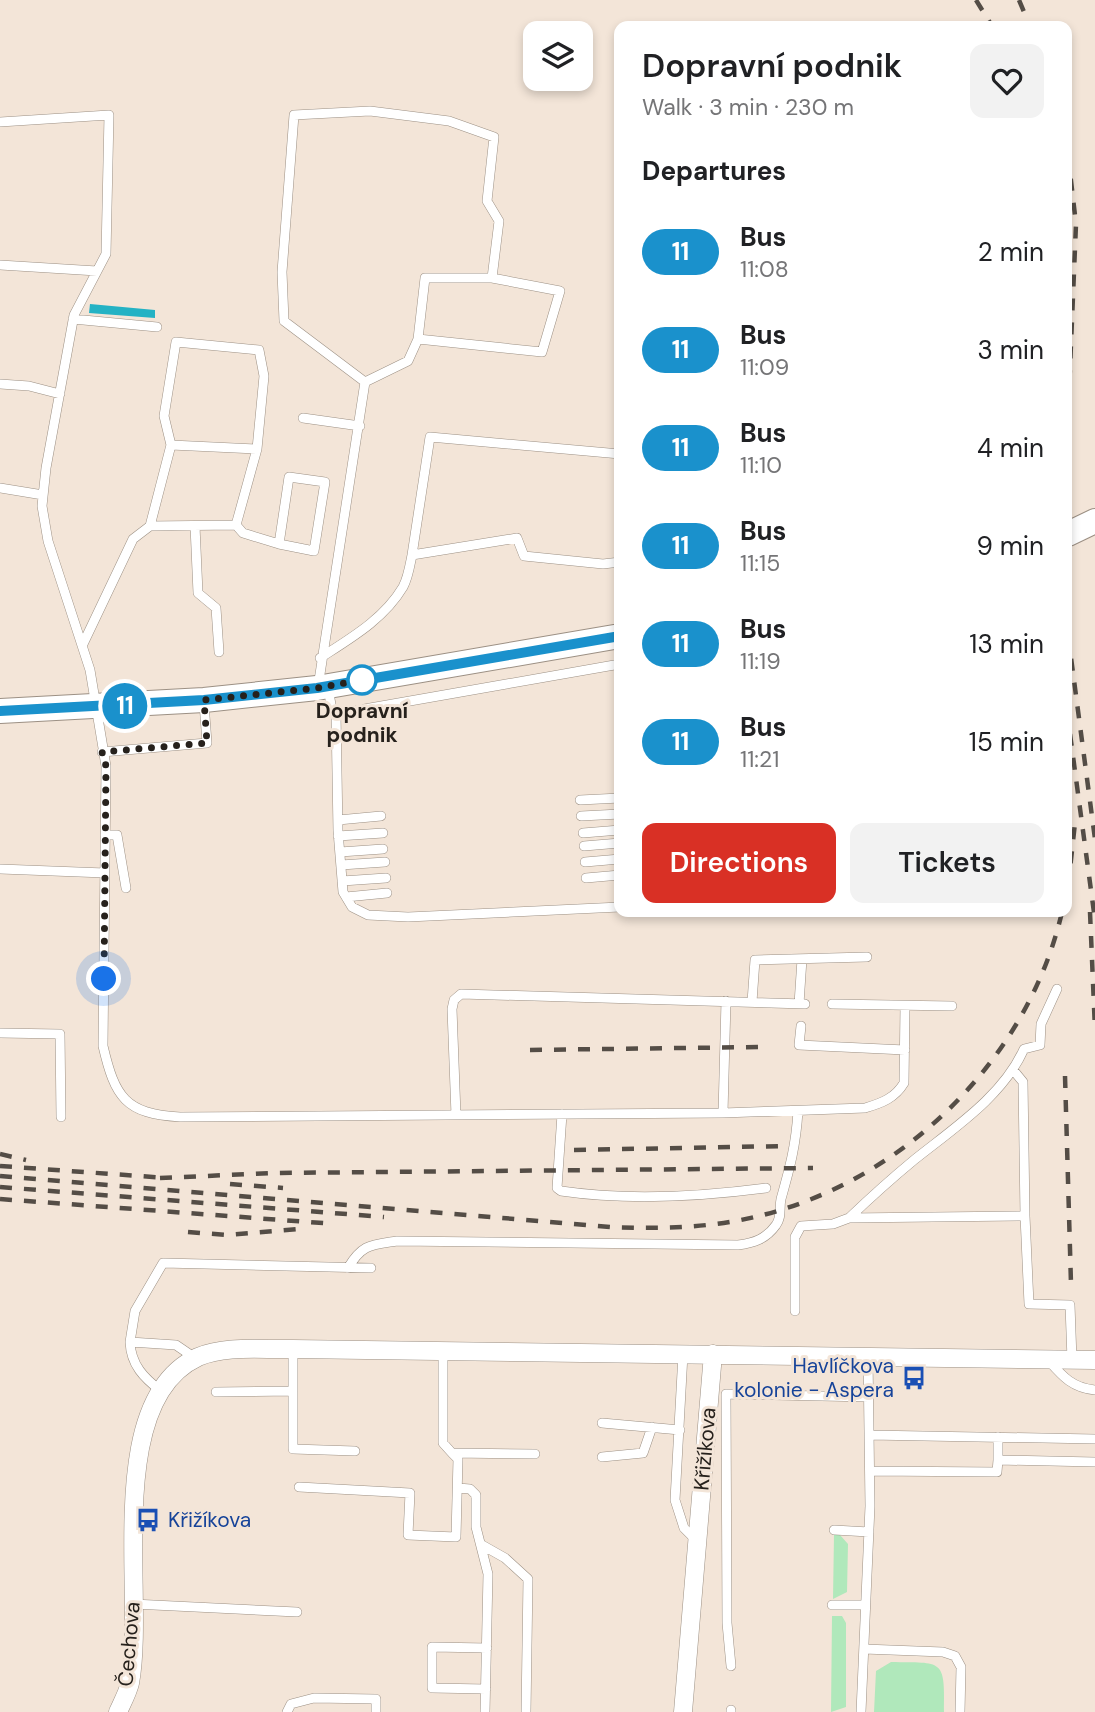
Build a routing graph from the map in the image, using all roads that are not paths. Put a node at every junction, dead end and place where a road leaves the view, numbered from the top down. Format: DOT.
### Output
graph roads {
  1 [pos="0,121"];
  2 [pos="0,265"];
  3 [pos="97,271"];
  4 [pos="492,278"];
  5 [pos="73,319"];
  6 [pos="157,327"];
  7 [pos="418,339"];
  8 [pos="365,382"];
  9 [pos="0,384"];
  10 [pos="60,394"];
  11 [pos="303,418"];
  12 [pos="360,426"];
  13 [pos="171,445"];
  14 [pos="257,449"];
  15 [pos="614,453"];
  16 [pos="0,488"];
  17 [pos="43,495"];
  18 [pos="1095,521"];
  19 [pos="236,525"];
  20 [pos="150,526"];
  21 [pos="195,526"];
  22 [pos="1072,532"];
  23 [pos="279,544"];
  24 [pos="412,555"];
  25 [pos="614,563"];
  26 [pos="614,637"];
  27 [pos="83,644"];
  28 [pos="219,652"];
  29 [pos="320,658"];
  30 [pos="614,665"];
  31 [pos="322,687"];
  32 [pos="204,700"];
  33 [pos="97,707"];
  34 [pos="0,711"];
  35 [pos="335,714"];
  36 [pos="102,752"];
  37 [pos="614,798"];
  38 [pos="580,800"];
  39 [pos="614,814"];
  40 [pos="381,816"];
  41 [pos="582,817"];
  42 [pos="338,820"];
  43 [pos="614,830"];
  44 [pos="383,833"];
  45 [pos="583,833"];
  46 [pos="105,835"];
  47 [pos="338,836"];
  48 [pos="614,844"];
  49 [pos="584,846"];
  50 [pos="383,849"];
  51 [pos="340,852"];
  52 [pos="614,860"];
  53 [pos="385,862"];
  54 [pos="585,862"];
  55 [pos="341,865"];
  56 [pos="0,869"];
  57 [pos="105,873"];
  58 [pos="614,875"];
  59 [pos="586,877"];
  60 [pos="386,878"];
  61 [pos="342,881"];
  62 [pos="126,888"];
  63 [pos="387,893"];
  64 [pos="346,897"];
  65 [pos="614,907"];
  66 [pos="867,957"];
  67 [pos="802,959"];
  68 [pos="1057,989"];
  69 [pos="726,1001"];
  70 [pos="752,1002"];
  71 [pos="832,1004"];
  72 [pos="952,1006"];
  73 [pos="905,1007"];
  74 [pos="802,1026"];
  75 [pos="0,1033"];
  76 [pos="905,1050"];
  77 [pos="1014,1072"];
  78 [pos="797,1111"];
  79 [pos="723,1113"];
  80 [pos="562,1114"];
  81 [pos="456,1115"];
  82 [pos="61,1117"];
  83 [pos="766,1188"];
  84 [pos="1025,1216"];
  85 [pos="849,1218"];
  86 [pos="348,1268"];
  87 [pos="371,1268"];
  88 [pos="794,1311"];
  89 [pos="131,1342"];
  90 [pos="293,1349"];
  91 [pos="443,1351"];
  92 [pos="683,1354"];
  93 [pos="713,1354"];
  94 [pos="868,1357"];
  95 [pos="195,1358"];
  96 [pos="1048,1360"];
  97 [pos="1072,1360"];
  98 [pos="1095,1360"];
  99 [pos="1095,1390"];
  100 [pos="161,1391"];
  101 [pos="293,1391"];
  102 [pos="216,1392"];
  103 [pos="869,1397"];
  104 [pos="601,1423"];
  105 [pos="652,1427"];
  106 [pos="680,1430"];
  107 [pos="870,1435"];
  108 [pos="998,1437"];
  109 [pos="1095,1439"];
  110 [pos="355,1451"];
  111 [pos="452,1453"];
  112 [pos="535,1454"];
  113 [pos="602,1457"];
  114 [pos="998,1460"];
  115 [pos="1095,1462"];
  116 [pos="871,1471"];
  117 [pos="299,1487"];
  118 [pos="458,1489"];
  119 [pos="834,1530"];
  120 [pos="869,1532"];
  121 [pos="697,1541"];
  122 [pos="482,1545"];
  123 [pos="133,1604"];
  124 [pos="832,1605"];
  125 [pos="865,1605"];
  126 [pos="297,1612"];
  127 [pos="486,1648"];
  128 [pos="864,1649"];
  129 [pos="731,1666"];
  130 [pos="486,1689"];
  131 [pos="118,1712"];
  132 [pos="287,1712"];
  133 [pos="376,1712"];
  134 [pos="485,1712"];
  135 [pos="526,1712"];
  136 [pos="683,1712"];
  137 [pos="861,1712"];
  138 [pos="960,1712"];
  1 -- 3 [label="lane"];
  2 -- 3 [label="lane"];
  3 -- 5 [label="lane"];
  4 -- 7 [label="lane"];
  4 -- 7 [label="lane"];
  4 -- 8 [label="lane"];
  5 -- 6 [label="lane"];
  5 -- 10 [label="lane"];
  7 -- 8 [label="lane"];
  8 -- 12 [label="lane"];
  9 -- 10 [label="lane"];
  10 -- 17 [label="lane"];
  11 -- 12 [label="lane"];
  12 -- 29 [label="lane"];
  13 -- 14 [label="lane"];
  13 -- 14 [label="lane"];
  13 -- 20 [label="lane"];
  14 -- 19 [label="lane"];
  15 -- 24 [label="lane"];
  16 -- 17 [label="lane"];
  17 -- 27 [label="lane"];
  18 -- 22 [label="main road"];
  19 -- 21 [label="lane"];
  19 -- 23 [label="lane"];
  20 -- 21 [label="lane"];
  20 -- 27 [label="lane"];
  21 -- 28 [label="lane"];
  23 -- 23 [label="lane"];
  24 -- 25 [label="lane"];
  24 -- 29 [label="lane"];
  26 -- 31 [label="main road"];
  27 -- 33 [label="lane"];
  29 -- 31 [label="lane"];
  30 -- 35 [label="lane"];
  31 -- 32 [label="main road"];
  31 -- 35 [label="lane"];
  32 -- 33 [label="main road"];
  32 -- 36 [label="lane"];
  33 -- 34 [label="main road"];
  33 -- 36 [label="lane"];
  35 -- 42 [label="lane"];
  36 -- 46 [label="lane"];
  37 -- 38 [label="lane"];
  39 -- 41 [label="lane"];
  40 -- 42 [label="lane"];
  42 -- 47 [label="lane"];
  43 -- 45 [label="lane"];
  44 -- 47 [label="lane"];
  46 -- 57 [label="lane"];
  46 -- 62 [label="lane"];
  47 -- 51 [label="lane"];
  48 -- 49 [label="lane"];
  50 -- 51 [label="lane"];
  51 -- 55 [label="lane"];
  52 -- 54 [label="lane"];
  53 -- 55 [label="lane"];
  55 -- 61 [label="lane"];
  56 -- 57 [label="lane"];
  57 -- 81 [label="lane"];
  58 -- 59 [label="lane"];
  60 -- 61 [label="lane"];
  61 -- 64 [label="lane"];
  63 -- 64 [label="lane"];
  64 -- 65 [label="lane"];
  66 -- 67 [label="lane"];
  67 -- 70 [label="lane"];
  67 -- 70 [label="lane"];
  68 -- 77 [label="lane"];
  69 -- 70 [label="lane"];
  69 -- 79 [label="lane"];
  69 -- 81 [label="lane"];
  71 -- 73 [label="lane"];
  72 -- 73 [label="lane"];
  73 -- 76 [label="lane"];
  74 -- 76 [label="lane"];
  75 -- 82 [label="lane"];
  76 -- 78 [label="lane"];
  77 -- 84 [label="lane"];
  77 -- 85 [label="lane"];
  78 -- 79 [label="lane"];
  78 -- 86 [label="lane"];
  79 -- 80 [label="lane"];
  80 -- 81 [label="lane"];
  80 -- 83 [label="lane"];
  84 -- 85 [label="lane"];
  84 -- 97 [label="lane"];
  85 -- 88 [label="lane"];
  86 -- 87 [label="lane"];
  86 -- 89 [label="lane"];
  89 -- 95 [label="lane"];
  89 -- 100 [label="lane"];
  90 -- 91 [label="street"];
  90 -- 95 [label="street"];
  90 -- 101 [label="lane"];
  91 -- 92 [label="street"];
  91 -- 111 [label="lane"];
  92 -- 93 [label="street"];
  92 -- 106 [label="lane"];
  93 -- 94 [label="street"];
  93 -- 121 [label="street, Křižíkova"];
  94 -- 96 [label="street"];
  94 -- 103 [label="lane"];
  95 -- 100 [label="street"];
  96 -- 97 [label="street"];
  96 -- 99 [label="lane"];
  97 -- 98 [label="street"];
  100 -- 123 [label="street, Čechova"];
  101 -- 102 [label="lane"];
  101 -- 110 [label="lane"];
  103 -- 107 [label="lane"];
  103 -- 129 [label="lane"];
  104 -- 105 [label="lane"];
  105 -- 106 [label="lane"];
  105 -- 113 [label="lane"];
  106 -- 121 [label="lane"];
  107 -- 108 [label="lane"];
  107 -- 116 [label="lane"];
  108 -- 109 [label="lane"];
  108 -- 114 [label="lane"];
  111 -- 112 [label="lane"];
  111 -- 118 [label="lane"];
  114 -- 115 [label="lane"];
  114 -- 116 [label="lane"];
  116 -- 120 [label="lane"];
  117 -- 118 [label="lane"];
  118 -- 122 [label="lane"];
  119 -- 120 [label="lane"];
  120 -- 125 [label="lane"];
  121 -- 136 [label="street, Křižíkova"];
  122 -- 127 [label="lane"];
  122 -- 135 [label="lane"];
  123 -- 126 [label="lane"];
  123 -- 131 [label="street, Čechova"];
  124 -- 125 [label="lane"];
  125 -- 128 [label="lane"];
  127 -- 130 [label="lane"];
  127 -- 130 [label="lane"];
  128 -- 137 [label="lane"];
  128 -- 138 [label="lane"];
  130 -- 134 [label="lane"];
  132 -- 133 [label="lane"];
}
